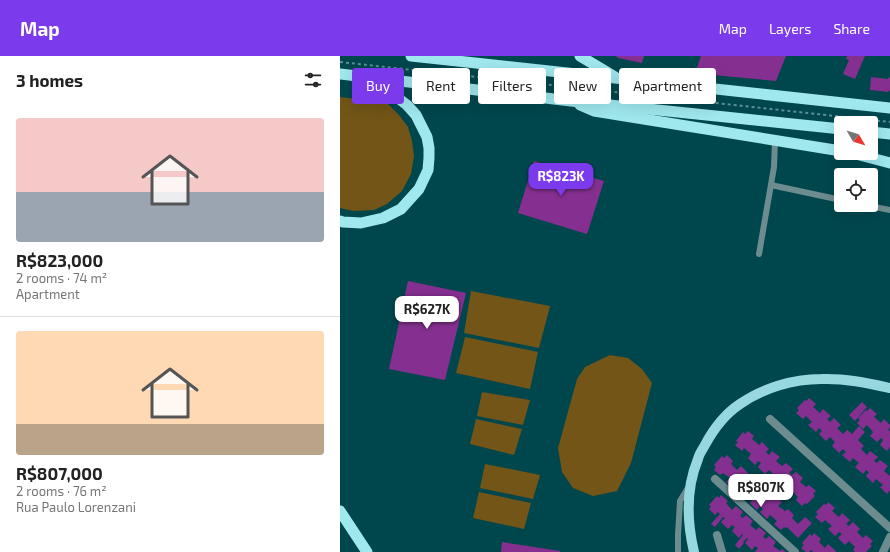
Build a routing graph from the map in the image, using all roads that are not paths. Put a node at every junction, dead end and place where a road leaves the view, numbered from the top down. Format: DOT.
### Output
graph roads {
  1 [pos="411,56"];
  2 [pos="580,56"];
  3 [pos="340,74"];
  4 [pos="352,75"];
  5 [pos="619,79"];
  6 [pos="404,81"];
  7 [pos="716,89"];
  8 [pos="554,98"];
  9 [pos="404,103"];
  10 [pos="579,104"];
  11 [pos="608,104"];
  12 [pos="890,108"];
  13 [pos="834,128"];
  14 [pos="878,133"];
  15 [pos="890,134"];
  16 [pos="775,140"];
  17 [pos="834,150"];
  18 [pos="878,160"];
  19 [pos="890,163"];
  20 [pos="771,185"];
  21 [pos="834,198"];
  22 [pos="878,208"];
  23 [pos="890,210"];
  24 [pos="340,221"];
  25 [pos="759,254"];
  26 [pos="890,388"];
  27 [pos="770,419"];
  28 [pos="715,479"];
  29 [pos="692,481"];
  30 [pos="340,511"];
  31 [pos="890,528"];
  32 [pos="717,534"];
  33 [pos="890,537"];
  34 [pos="367,552"];
  35 [pos="678,552"];
  36 [pos="694,552"];
  37 [pos="722,552"];
  38 [pos="795,552"];
  39 [pos="883,552"];
  1 -- 5 [label="highway"];
  2 -- 5 [label="highway"];
  3 -- 4 [label="highway"];
  6 -- 8 [label="highway"];
  7 -- 12 [label="highway"];
  9 -- 24 [label="highway"];
  10 -- 16 [label="highway"];
  11 -- 13 [label="highway"];
  14 -- 15 [label="highway"];
  16 -- 17 [label="highway"];
  16 -- 20 [label="lane"];
  18 -- 19 [label="highway"];
  20 -- 21 [label="lane"];
  20 -- 25 [label="lane"];
  22 -- 23 [label="lane"];
  26 -- 29 [label="main road"];
  27 -- 31 [label="street"];
  28 -- 38 [label="street"];
  29 -- 35 [label="lane"];
  29 -- 36 [label="main road"];
  30 -- 34 [label="highway"];
  32 -- 37 [label="street"];
  33 -- 39 [label="street"];
}
